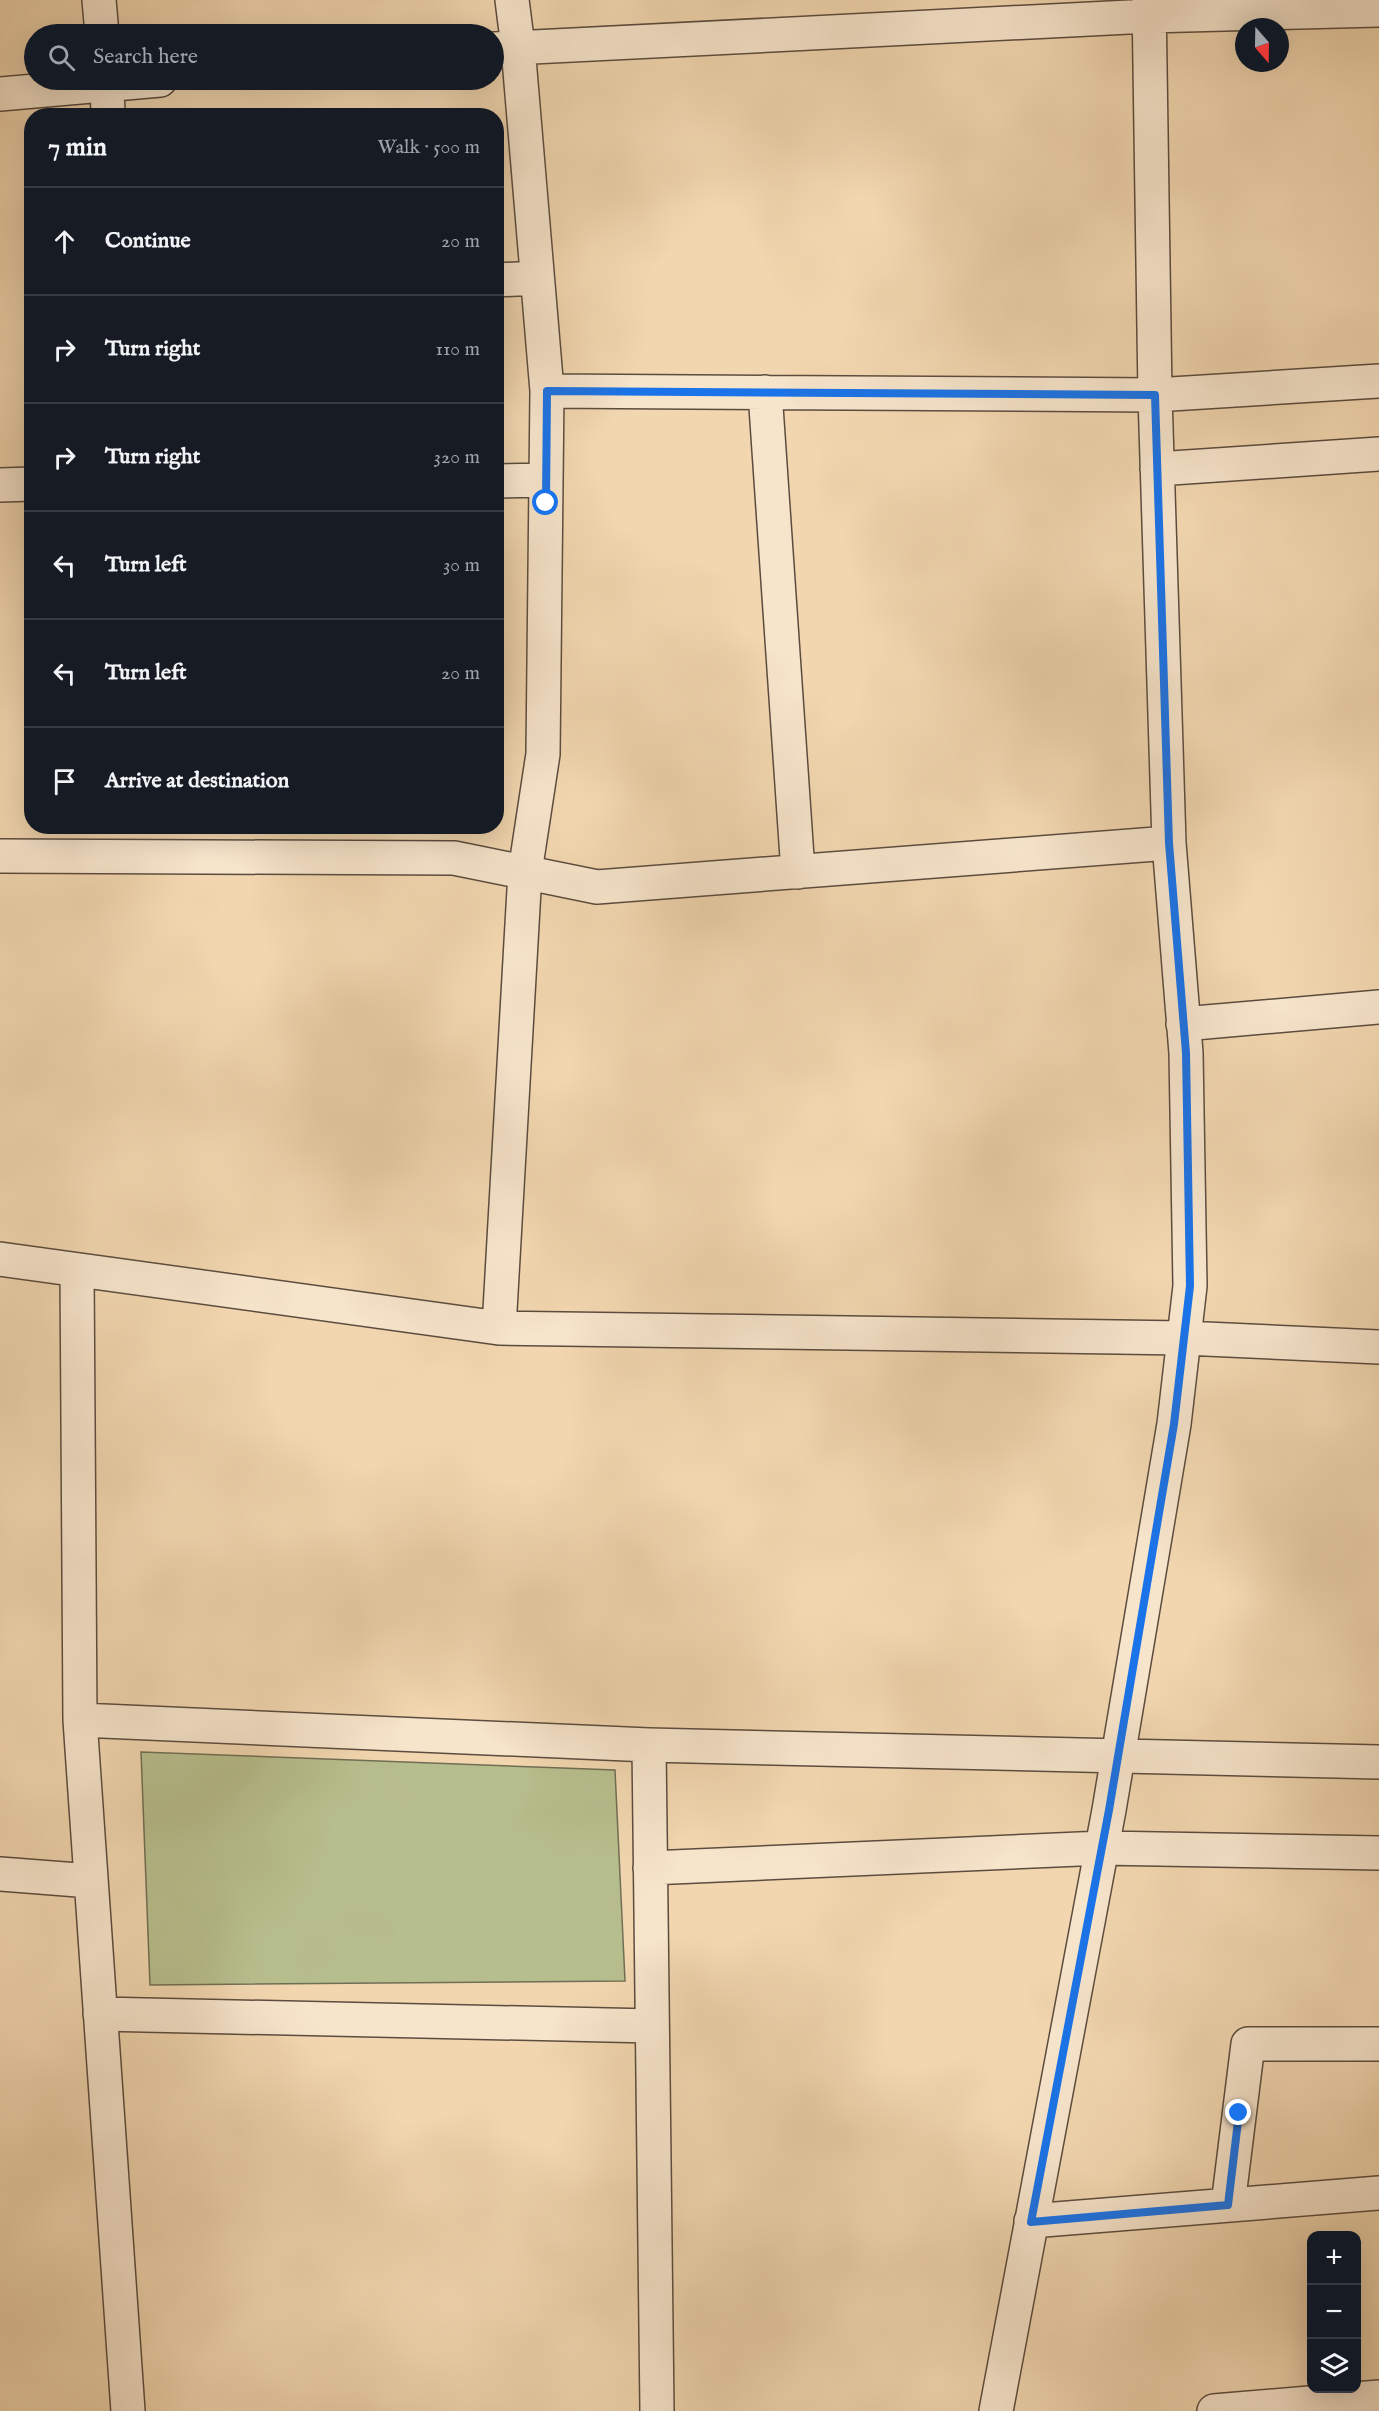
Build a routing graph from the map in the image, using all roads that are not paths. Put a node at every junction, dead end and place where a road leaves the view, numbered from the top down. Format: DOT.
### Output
graph roads {
  1 [pos="99,0"];
  2 [pos="512,0"];
  3 [pos="1149,8"];
  4 [pos="1379,10"];
  5 [pos="101,24"];
  6 [pos="506,48"];
  7 [pos="107,93"];
  8 [pos="0,94"];
  9 [pos="537,278"];
  10 [pos="504,280"];
  11 [pos="1379,381"];
  12 [pos="547,391"];
  13 [pos="765,392"];
  14 [pos="1155,395"];
  15 [pos="1379,454"];
  16 [pos="1157,469"];
  17 [pos="546,480"];
  18 [pos="504,481"];
  19 [pos="24,484"];
  20 [pos="0,485"];
  21 [pos="1169,843"];
  22 [pos="0,856"];
  23 [pos="525,872"];
  24 [pos="798,872"];
  25 [pos="1379,1007"];
  26 [pos="1183,1024"];
  27 [pos="0,1259"];
  28 [pos="77,1271"];
  29 [pos="499,1328"];
  30 [pos="1184,1338"];
  31 [pos="1379,1347"];
  32 [pos="80,1720"];
  33 [pos="649,1745"];
  34 [pos="1118,1757"];
  35 [pos="1379,1762"];
  36 [pos="1102,1848"];
  37 [pos="1379,1853"];
  38 [pos="650,1868"];
  39 [pos="0,1874"];
  40 [pos="91,1881"];
  41 [pos="100,2014"];
  42 [pos="652,2026"];
  43 [pos="1379,2044"];
  44 [pos="1379,2193"];
  45 [pos="1228,2205"];
  46 [pos="1031,2222"];
  47 [pos="1379,2397"];
  48 [pos="128,2411"];
  49 [pos="657,2411"];
  50 [pos="996,2411"];
  51 [pos="1214,2411"];
  1 -- 5 [label="street"];
  2 -- 6 [label="street"];
  3 -- 4 [label="street"];
  3 -- 6 [label="street"];
  3 -- 14 [label="street"];
  6 -- 9 [label="street"];
  7 -- 8 [label="street"];
  9 -- 10 [label="street"];
  9 -- 12 [label="street"];
  11 -- 14 [label="street"];
  12 -- 13 [label="street"];
  12 -- 17 [label="street"];
  13 -- 14 [label="street"];
  13 -- 24 [label="street"];
  14 -- 16 [label="street"];
  15 -- 16 [label="street"];
  16 -- 21 [label="street"];
  17 -- 18 [label="street"];
  17 -- 23 [label="street"];
  19 -- 20 [label="street"];
  21 -- 24 [label="street"];
  21 -- 26 [label="street"];
  22 -- 23 [label="street"];
  23 -- 24 [label="street"];
  23 -- 29 [label="street"];
  25 -- 26 [label="street"];
  26 -- 30 [label="street"];
  27 -- 28 [label="street"];
  28 -- 29 [label="street"];
  28 -- 32 [label="street"];
  29 -- 30 [label="street"];
  30 -- 31 [label="street"];
  30 -- 34 [label="street"];
  32 -- 33 [label="street"];
  32 -- 40 [label="street"];
  33 -- 34 [label="street"];
  33 -- 38 [label="street"];
  34 -- 35 [label="street"];
  34 -- 36 [label="street"];
  36 -- 37 [label="street"];
  36 -- 38 [label="street"];
  36 -- 46 [label="street"];
  38 -- 42 [label="street"];
  39 -- 40 [label="street"];
  40 -- 41 [label="street"];
  41 -- 42 [label="street"];
  41 -- 48 [label="street"];
  42 -- 49 [label="street"];
  43 -- 45 [label="street"];
  44 -- 45 [label="street"];
  45 -- 46 [label="street"];
  46 -- 50 [label="street"];
  47 -- 51 [label="street"];
}
